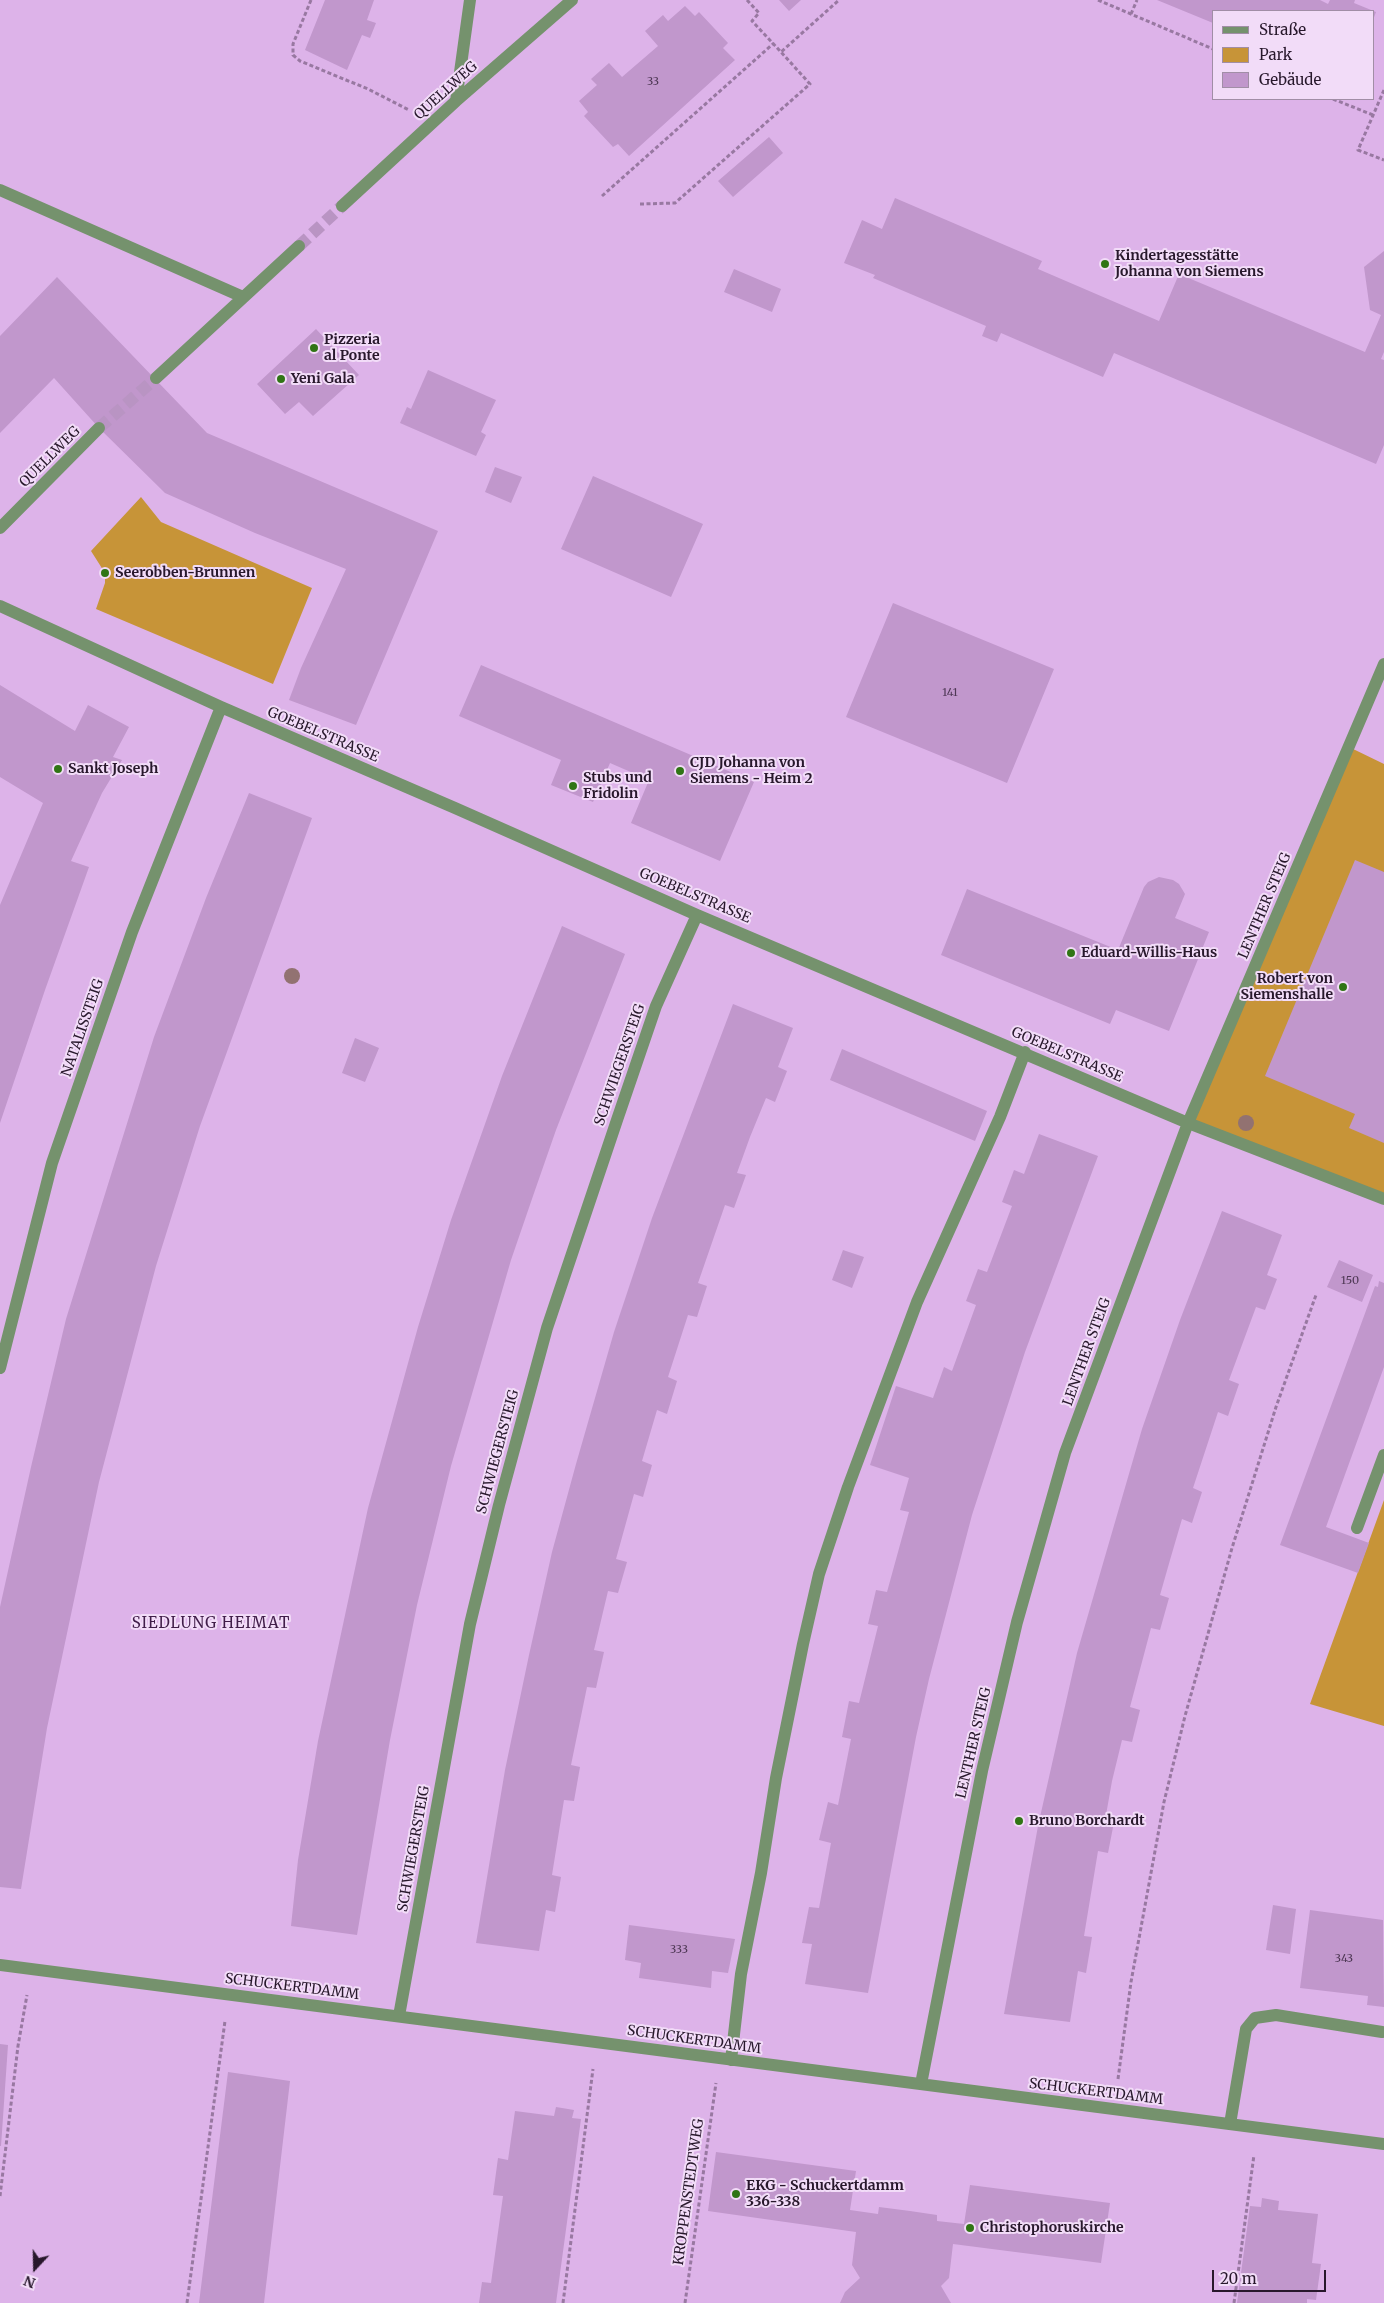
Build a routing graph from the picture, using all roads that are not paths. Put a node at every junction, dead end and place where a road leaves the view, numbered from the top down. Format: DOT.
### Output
graph roads {
  1 [pos="470,0"];
  2 [pos="572,0"];
  3 [pos="456,101"];
  4 [pos="0,190"];
  5 [pos="342,206"];
  6 [pos="299,246"];
  7 [pos="243,298"];
  8 [pos="156,378"];
  9 [pos="100,428"];
  10 [pos="0,528"];
  11 [pos="0,606"];
  12 [pos="1384,664"];
  13 [pos="221,707"];
  14 [pos="697,915"];
  15 [pos="1025,1052"];
  16 [pos="1188,1123"];
  17 [pos="1384,1199"];
  18 [pos="0,1368"];
  19 [pos="1384,1455"];
  20 [pos="1357,1528"];
  21 [pos="0,1965"];
  22 [pos="399,2016"];
  23 [pos="1382,2032"];
  24 [pos="731,2060"];
  25 [pos="921,2084"];
  26 [pos="1230,2124"];
  27 [pos="1384,2144"];
  1 -- 3 [label="street"];
  2 -- 3 [label="street, QUELLWEG"];
  3 -- 5 [label="street, QUELLWEG"];
  4 -- 7 [label="street"];
  6 -- 7 [label="street"];
  7 -- 8 [label="street"];
  9 -- 10 [label="street, QUELLWEG"];
  11 -- 13 [label="street, GOEBELSTRASSE"];
  12 -- 16 [label="street, LENTHER STEIG"];
  13 -- 14 [label="street, GOEBELSTRASSE"];
  13 -- 18 [label="street, NATALISSTEIG"];
  14 -- 15 [label="street, GOEBELSTRASSE"];
  14 -- 22 [label="street, SCHWIEGERSTEIG"];
  15 -- 16 [label="street, GOEBELSTRASSE"];
  15 -- 24 [label="street"];
  16 -- 17 [label="street, GOEBELSTRASSE"];
  16 -- 25 [label="street, LENTHER STEIG"];
  19 -- 20 [label="street"];
  21 -- 22 [label="street, SCHUCKERTDAMM"];
  22 -- 24 [label="street, SCHUCKERTDAMM"];
  23 -- 26 [label="street"];
  24 -- 25 [label="street, SCHUCKERTDAMM"];
  25 -- 26 [label="street, SCHUCKERTDAMM"];
  26 -- 27 [label="street, SCHUCKERTDAMM"];
}
